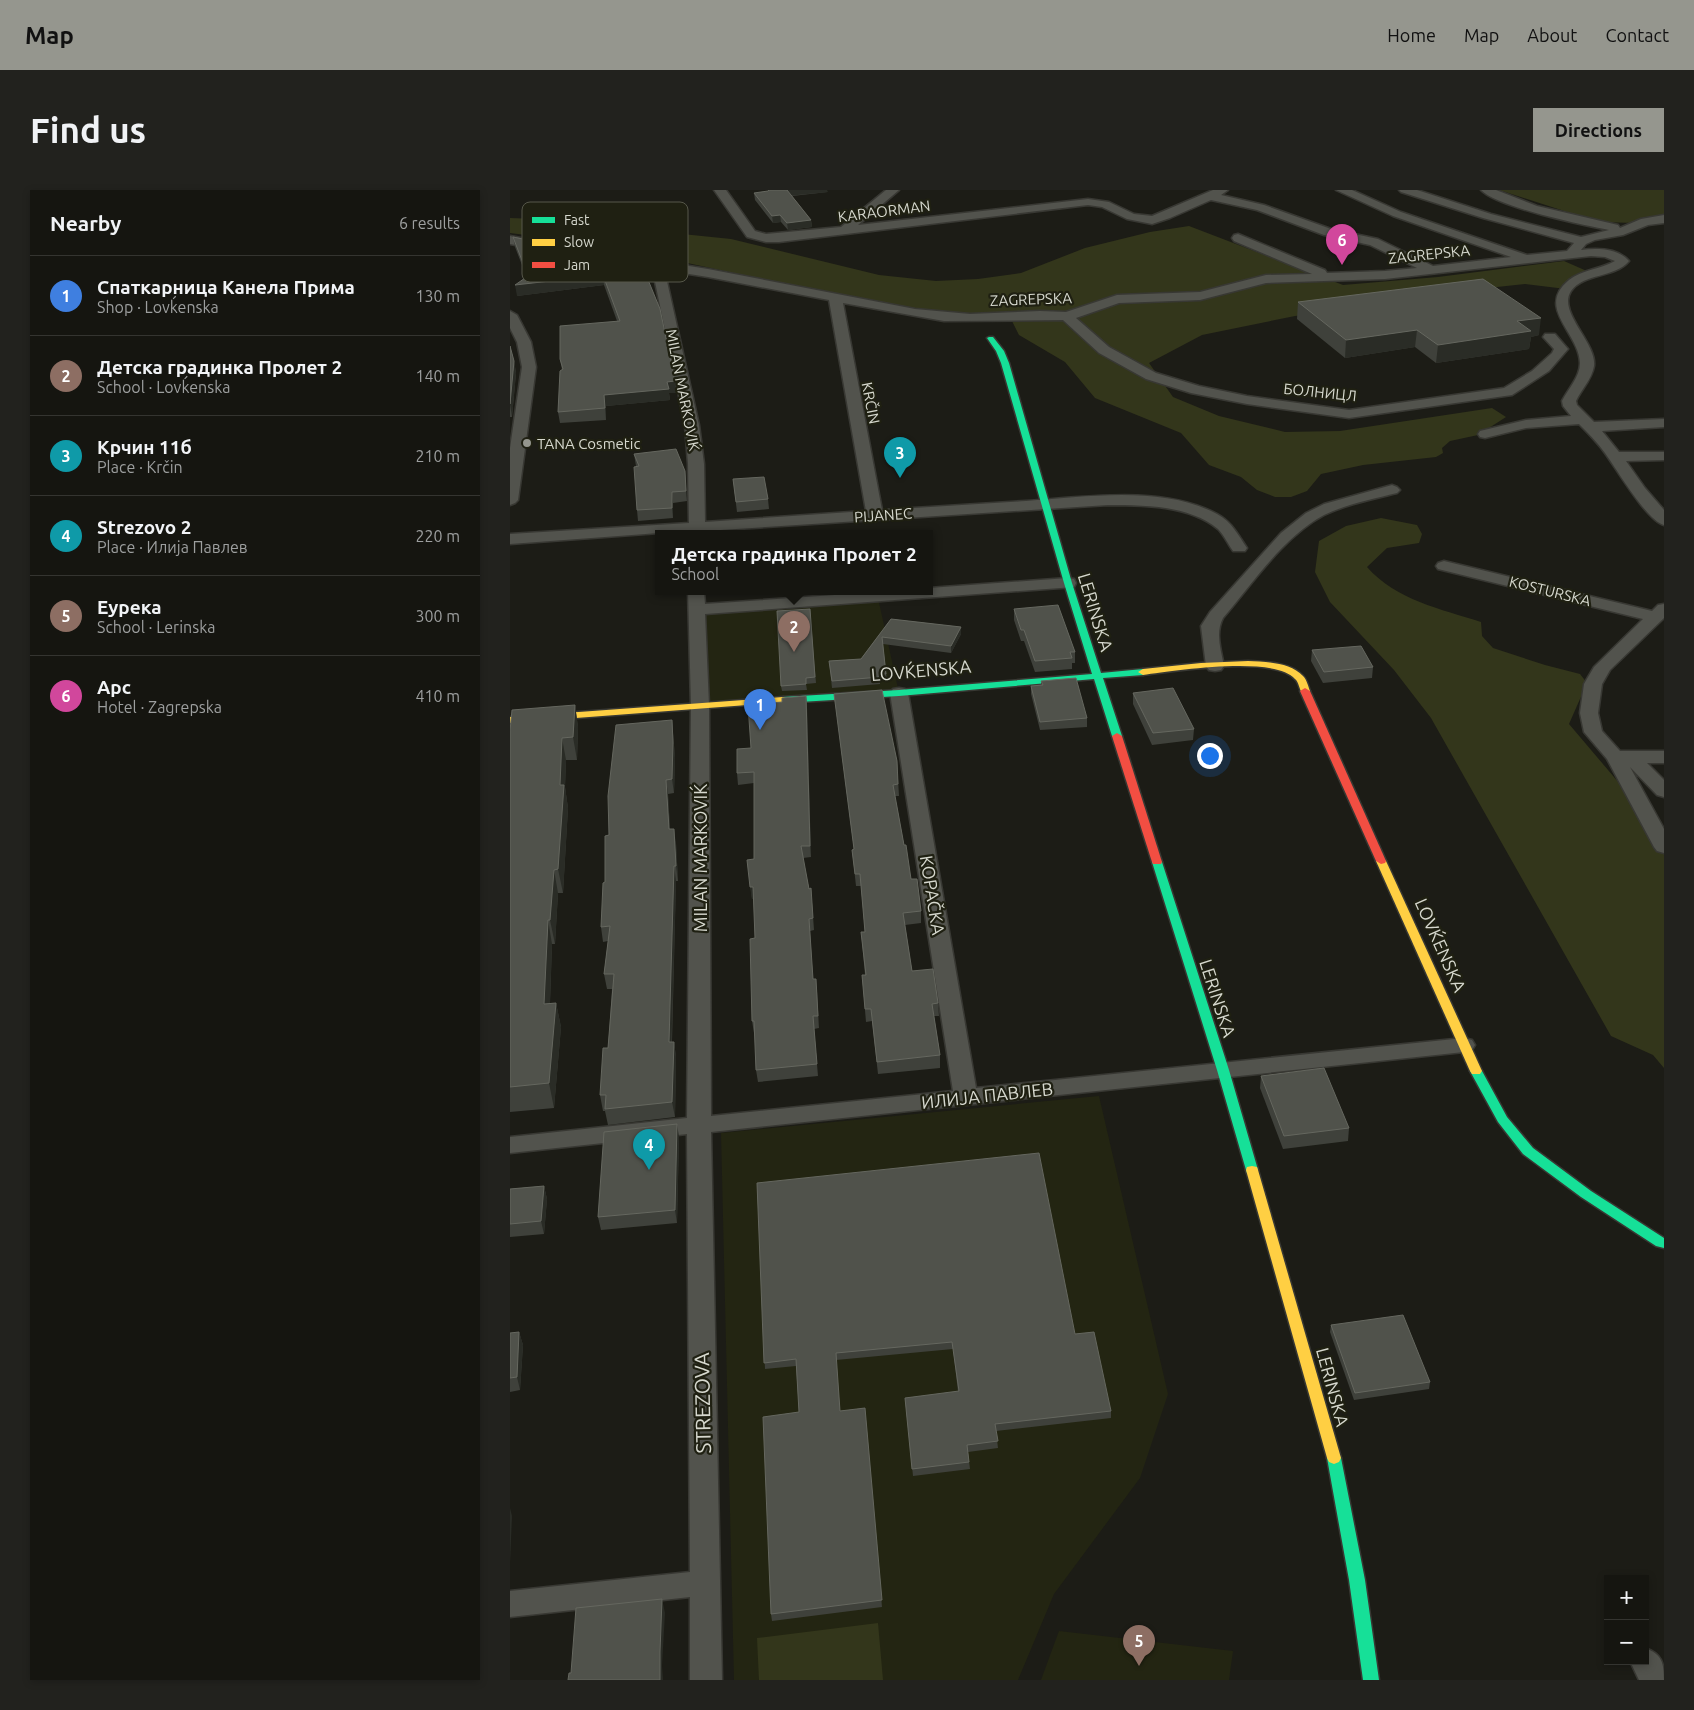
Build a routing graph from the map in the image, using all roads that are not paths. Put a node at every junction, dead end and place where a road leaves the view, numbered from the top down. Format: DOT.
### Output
graph roads {
  1 [pos="720,190"];
  2 [pos="893,190"];
  3 [pos="1222,190"];
  4 [pos="1342,190"];
  5 [pos="1405,190"];
  6 [pos="1487,190"];
  7 [pos="1210,196"];
  8 [pos="1664,220"];
  9 [pos="1624,230"];
  10 [pos="843,231"];
  11 [pos="1238,238"];
  12 [pos="1582,241"];
  13 [pos="1571,254"];
  14 [pos="1526,259"];
  15 [pos="688,270"];
  16 [pos="1433,270"];
  17 [pos="1331,278"];
  18 [pos="661,282"];
  19 [pos="835,297"];
  20 [pos="510,315"];
  21 [pos="1066,316"];
  22 [pos="1550,337"];
  23 [pos="991,338"];
  24 [pos="1586,423"];
  25 [pos="1664,423"];
  26 [pos="515,428"];
  27 [pos="1485,434"];
  28 [pos="1664,456"];
  29 [pos="1616,457"];
  30 [pos="1392,490"];
  31 [pos="510,500"];
  32 [pos="1046,504"];
  33 [pos="875,515"];
  34 [pos="1664,520"];
  35 [pos="697,530"];
  36 [pos="655,532"];
  37 [pos="510,539"];
  38 [pos="1239,548"];
  39 [pos="1444,566"];
  40 [pos="1068,583"];
  41 [pos="933,593"];
  42 [pos="696,595"];
  43 [pos="903,595"];
  44 [pos="696,610"];
  45 [pos="1660,613"];
  46 [pos="1215,666"];
  47 [pos="1097,675"];
  48 [pos="900,693"];
  49 [pos="700,705"];
  50 [pos="510,720"];
  51 [pos="1623,757"];
  52 [pos="1664,757"];
  53 [pos="1664,791"];
  54 [pos="1664,847"];
  55 [pos="1464,1045"];
  56 [pos="1223,1070"];
  57 [pos="966,1097"];
  58 [pos="699,1125"];
  59 [pos="510,1145"];
  60 [pos="1663,1244"];
  61 [pos="704,1583"];
  62 [pos="510,1604"];
  63 [pos="1647,1665"];
  64 [pos="706,1680"];
  65 [pos="1370,1680"];
  66 [pos="1656,1680"];
  1 -- 10 [label="street, KARAORMAN"];
  2 -- 10 [label="street"];
  3 -- 7 [label="street, KARAORMAN"];
  4 -- 14 [label="street"];
  5 -- 12 [label="street"];
  6 -- 9 [label="street"];
  7 -- 10 [label="street, KARAORMAN"];
  7 -- 16 [label="street"];
  8 -- 9 [label="street"];
  9 -- 12 [label="street"];
  11 -- 17 [label="street"];
  12 -- 13 [label="street"];
  13 -- 14 [label="street, ZAGREPSKA"];
  13 -- 24 [label="street, ZAGREPSKA"];
  14 -- 16 [label="street, ZAGREPSKA"];
  15 -- 19 [label="street, ZAGREPSKA"];
  16 -- 17 [label="street, ZAGREPSKA"];
  17 -- 21 [label="street, ZAGREPSKA"];
  18 -- 35 [label="street, MILAN MARKOVIḰ"];
  19 -- 21 [label="street, ZAGREPSKA"];
  19 -- 33 [label="street, KRČIN"];
  20 -- 26 [label="street"];
  21 -- 22 [label="street, БОЛНИЦЛ"];
  23 -- 32 [label="street, LERINSKA"];
  24 -- 25 [label="street"];
  24 -- 27 [label="street"];
  24 -- 29 [label="street"];
  26 -- 31 [label="street"];
  28 -- 29 [label="street"];
  29 -- 34 [label="street"];
  30 -- 46 [label="street"];
  32 -- 33 [label="street, PIJANEC"];
  32 -- 38 [label="street, PIJANEC"];
  32 -- 40 [label="street, LERINSKA"];
  33 -- 35 [label="street, PIJANEC"];
  36 -- 37 [label="street, PIJANEC"];
  39 -- 45 [label="street, KOSTURSKA"];
  40 -- 41 [label="street"];
  40 -- 47 [label="street, LERINSKA"];
  42 -- 44 [label="street, MILAN MARKOVIḰ"];
  43 -- 44 [label="street"];
  44 -- 49 [label="street, MILAN MARKOVIḰ"];
  45 -- 51 [label="street"];
  46 -- 47 [label="street, LOVḰENSKA"];
  46 -- 55 [label="street, LOVḰENSKA"];
  47 -- 48 [label="street, LOVḰENSKA"];
  47 -- 56 [label="street, LERINSKA"];
  48 -- 49 [label="street, LOVḰENSKA"];
  48 -- 57 [label="street, KOPAČKA"];
  49 -- 50 [label="street, LOVḰENSKA"];
  49 -- 58 [label="street, MILAN MARKOVIḰ"];
  51 -- 52 [label="street"];
  51 -- 53 [label="street"];
  51 -- 54 [label="street"];
  55 -- 56 [label="street, ИЛИЈА ПАВЛЕВ"];
  55 -- 60 [label="street, LOVḰENSKA"];
  56 -- 57 [label="street, ИЛИЈА ПАВЛЕВ"];
  56 -- 65 [label="street, LERINSKA"];
  57 -- 58 [label="street, ИЛИЈА ПАВЛЕВ"];
  58 -- 59 [label="street, ИЛИЈА ПАВЛЕВ"];
  58 -- 61 [label="street, STREZOVA"];
  61 -- 62 [label="street"];
  61 -- 64 [label="street, STREZOVA"];
  63 -- 66 [label="street"];
}
